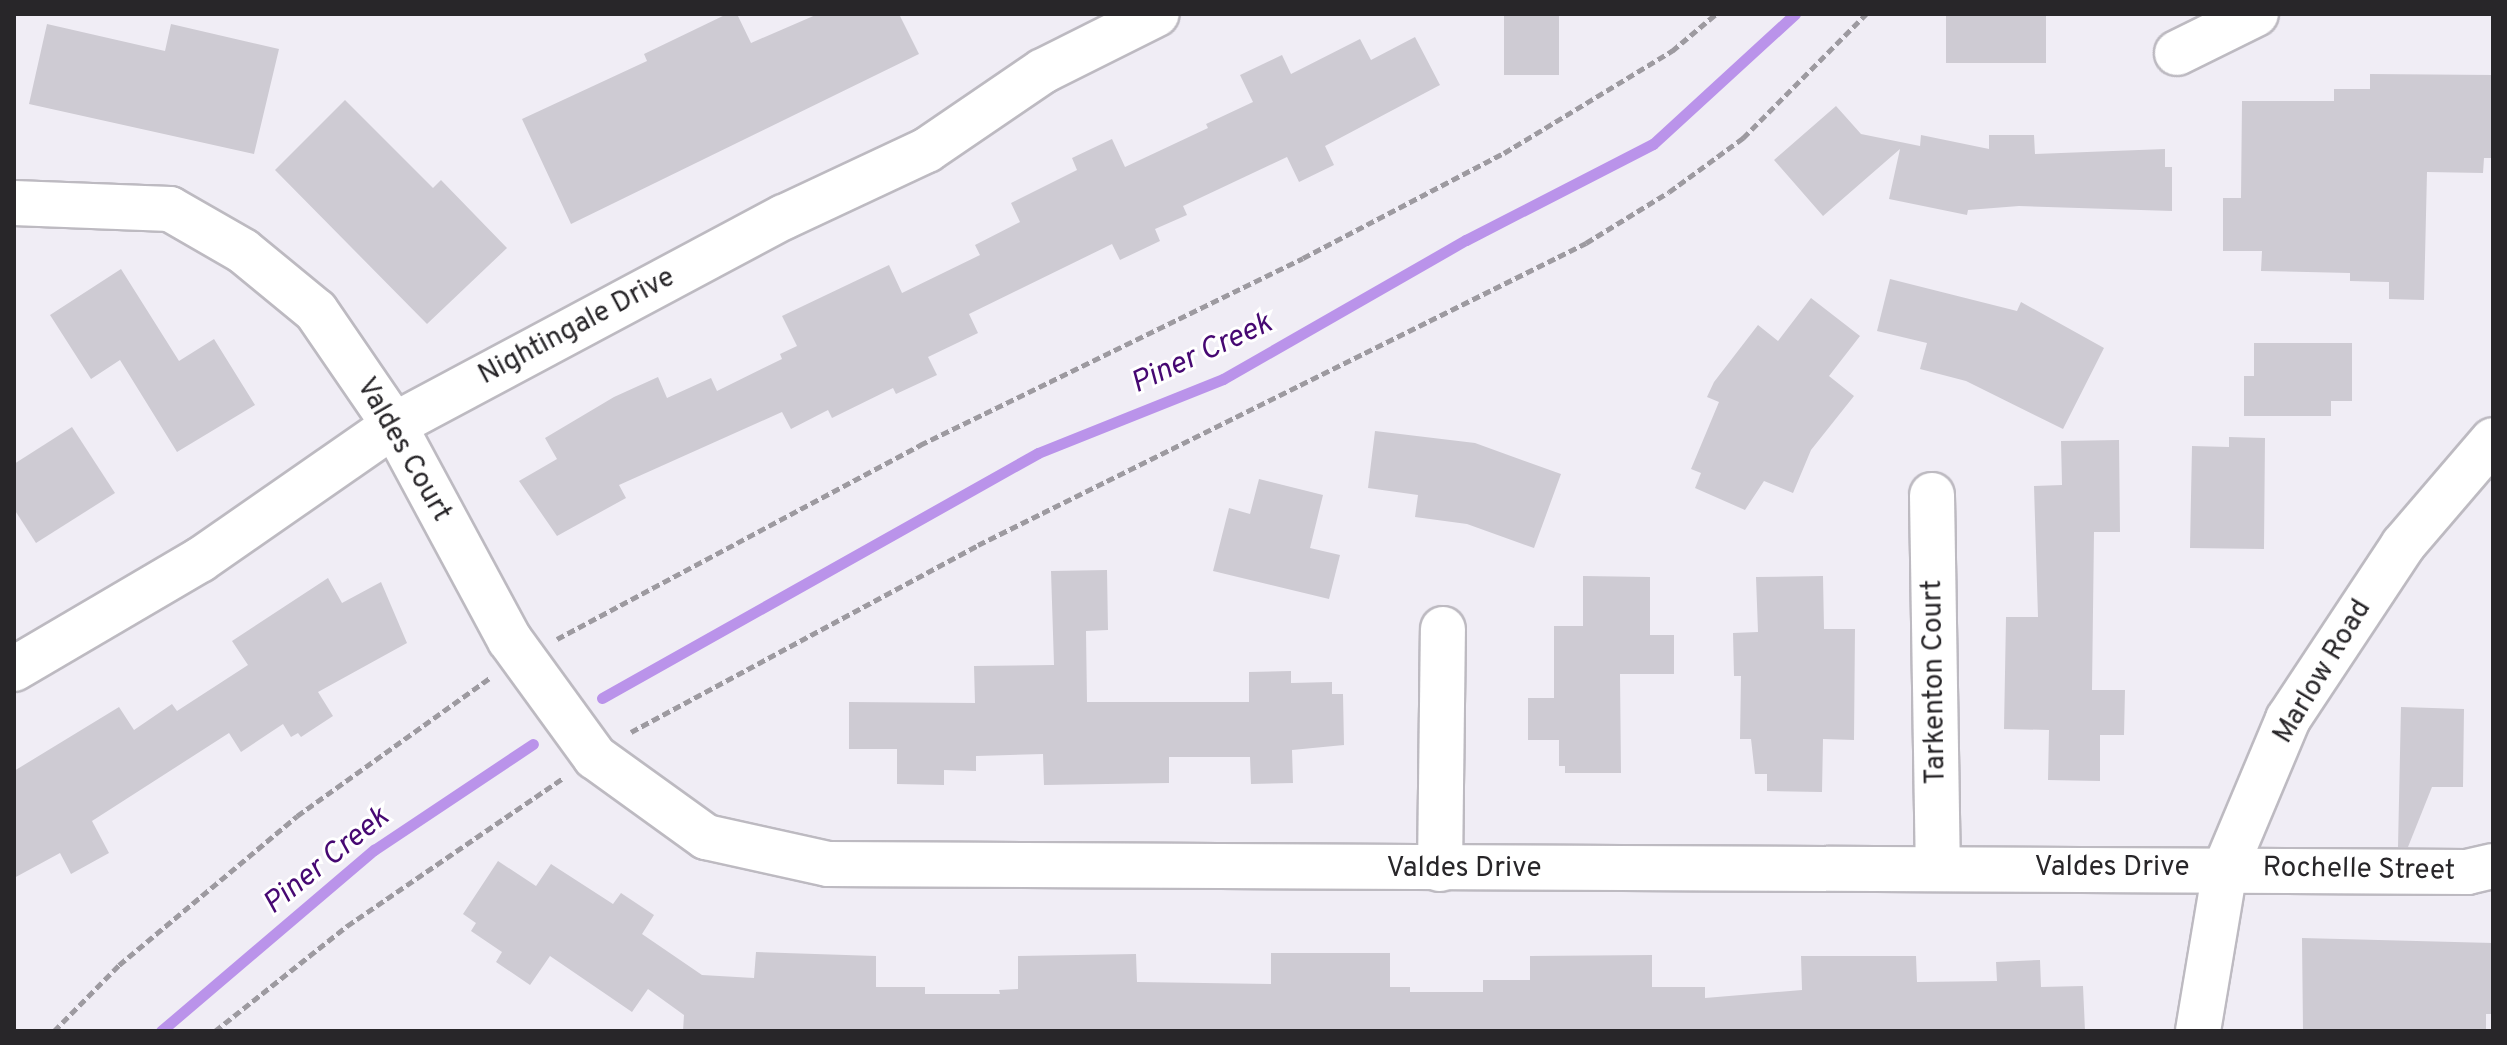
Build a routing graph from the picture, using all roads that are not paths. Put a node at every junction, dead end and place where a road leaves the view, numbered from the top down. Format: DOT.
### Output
graph roads {
  1 [pos="1157,14"];
  2 [pos="2256,14"];
  3 [pos="2177,53"];
  4 [pos="14,203"];
  5 [pos="394,425"];
  6 [pos="2493,440"];
  7 [pos="1932,495"];
  8 [pos="1443,629"];
  9 [pos="14,669"];
  10 [pos="706,837"];
  11 [pos="2493,866"];
  12 [pos="1440,869"];
  13 [pos="1938,869"];
  14 [pos="2225,869"];
  15 [pos="2198,1031"];
  1 -- 5 [label="street, Nightingale Drive"];
  2 -- 3 [label="street"];
  4 -- 5 [label="street, Valdes Court"];
  5 -- 9 [label="street, Nightingale Drive"];
  5 -- 10 [label="street, Valdes Court"];
  6 -- 14 [label="street, Marlow Road"];
  7 -- 13 [label="street, Tarkenton Court"];
  8 -- 12 [label="street"];
  10 -- 12 [label="street, Valdes Drive"];
  11 -- 14 [label="street, Rochelle Street"];
  12 -- 13 [label="street, Valdes Drive"];
  13 -- 14 [label="street, Valdes Drive"];
  14 -- 15 [label="street, Marlow Road"];
}
